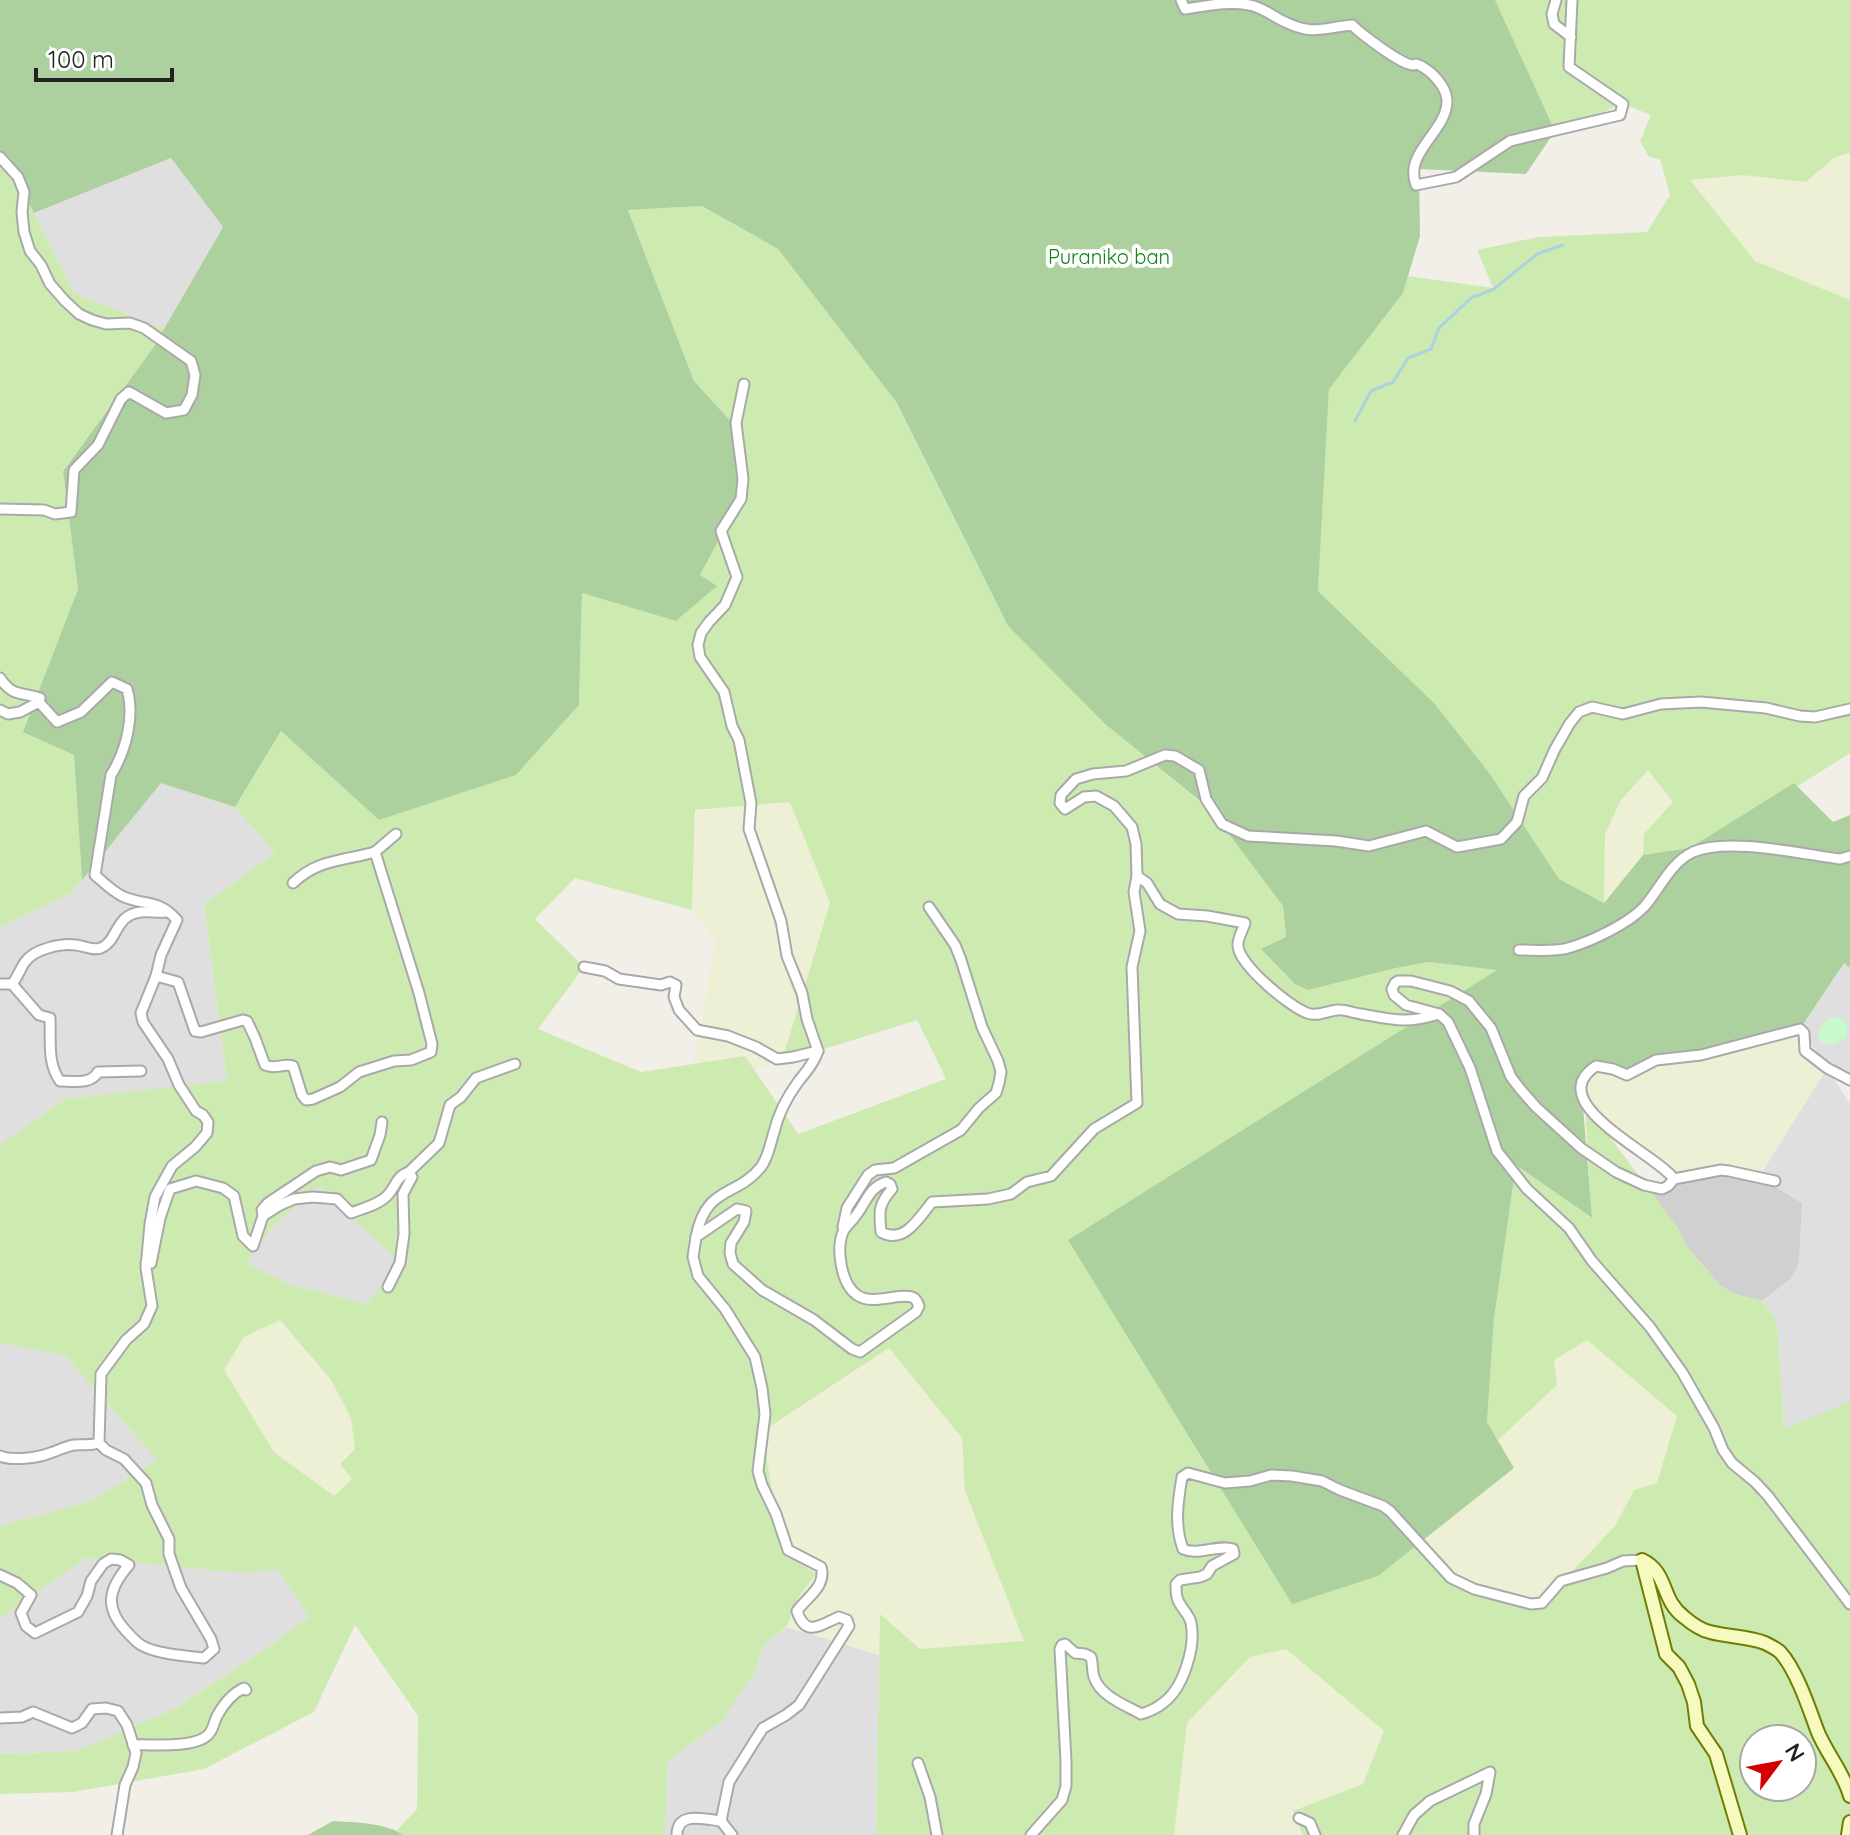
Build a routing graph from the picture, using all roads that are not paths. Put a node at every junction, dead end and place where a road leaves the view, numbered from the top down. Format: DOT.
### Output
graph roads {
  1 [pos="1181,0"];
  2 [pos="1556,0"];
  3 [pos="1572,0"];
  4 [pos="1571,37"];
  5 [pos="0,157"];
  6 [pos="744,384"];
  7 [pos="0,509"];
  8 [pos="0,678"];
  9 [pos="39,702"];
  10 [pos="1850,709"];
  11 [pos="0,710"];
  12 [pos="396,834"];
  13 [pos="375,852"];
  14 [pos="1850,856"];
  15 [pos="1137,876"];
  16 [pos="293,883"];
  17 [pos="929,907"];
  18 [pos="169,912"];
  19 [pos="1519,950"];
  20 [pos="584,967"];
  21 [pos="156,976"];
  22 [pos="0,984"];
  23 [pos="12,984"];
  24 [pos="1439,1014"];
  25 [pos="818,1051"];
  26 [pos="515,1064"];
  27 [pos="141,1071"];
  28 [pos="1850,1080"];
  29 [pos="382,1122"];
  30 [pos="409,1172"];
  31 [pos="1674,1179"];
  32 [pos="1775,1181"];
  33 [pos="263,1216"];
  34 [pos="843,1230"];
  35 [pos="696,1237"];
  36 [pos="146,1263"];
  37 [pos="388,1287"];
  38 [pos="99,1443"];
  39 [pos="0,1456"];
  40 [pos="1642,1560"];
  41 [pos="0,1575"];
  42 [pos="1850,1604"];
  43 [pos="246,1690"];
  44 [pos="0,1718"];
  45 [pos="133,1745"];
  46 [pos="918,1763"];
  47 [pos="1850,1796"];
  48 [pos="1299,1818"];
  49 [pos="721,1821"];
  50 [pos="1850,1822"];
  51 [pos="117,1835"];
  52 [pos="677,1835"];
  53 [pos="732,1835"];
  54 [pos="937,1835"];
  55 [pos="1031,1835"];
  56 [pos="1315,1835"];
  57 [pos="1403,1835"];
  58 [pos="1474,1835"];
  59 [pos="1740,1835"];
  60 [pos="1848,1835"];
  1 -- 4 [label="street"];
  2 -- 4 [label="street"];
  3 -- 4 [label="street"];
  5 -- 7 [label="street"];
  6 -- 25 [label="street"];
  8 -- 9 [label="street"];
  9 -- 11 [label="street"];
  9 -- 18 [label="street"];
  10 -- 15 [label="street"];
  12 -- 13 [label="street"];
  13 -- 16 [label="street"];
  13 -- 21 [label="street"];
  14 -- 19 [label="street"];
  15 -- 24 [label="street"];
  15 -- 34 [label="street"];
  17 -- 34 [label="street"];
  18 -- 21 [label="street"];
  18 -- 23 [label="street"];
  20 -- 25 [label="street"];
  21 -- 36 [label="street"];
  22 -- 23 [label="street"];
  23 -- 27 [label="street"];
  24 -- 31 [label="street"];
  24 -- 42 [label="street"];
  25 -- 35 [label="street"];
  26 -- 30 [label="street"];
  28 -- 31 [label="street"];
  29 -- 33 [label="street"];
  30 -- 33 [label="street"];
  30 -- 37 [label="street"];
  31 -- 32 [label="street"];
  33 -- 36 [label="street"];
  34 -- 35 [label="street"];
  35 -- 49 [label="street"];
  36 -- 38 [label="street"];
  38 -- 39 [label="street"];
  38 -- 41 [label="street"];
  40 -- 47 [label="street"];
  40 -- 55 [label="street"];
  40 -- 59 [label="street"];
  43 -- 45 [label="street"];
  44 -- 45 [label="street"];
  45 -- 51 [label="street"];
  46 -- 54 [label="street"];
  48 -- 56 [label="street"];
  49 -- 52 [label="street"];
  49 -- 53 [label="street"];
  50 -- 60 [label="street"];
  57 -- 58 [label="street"];
}
